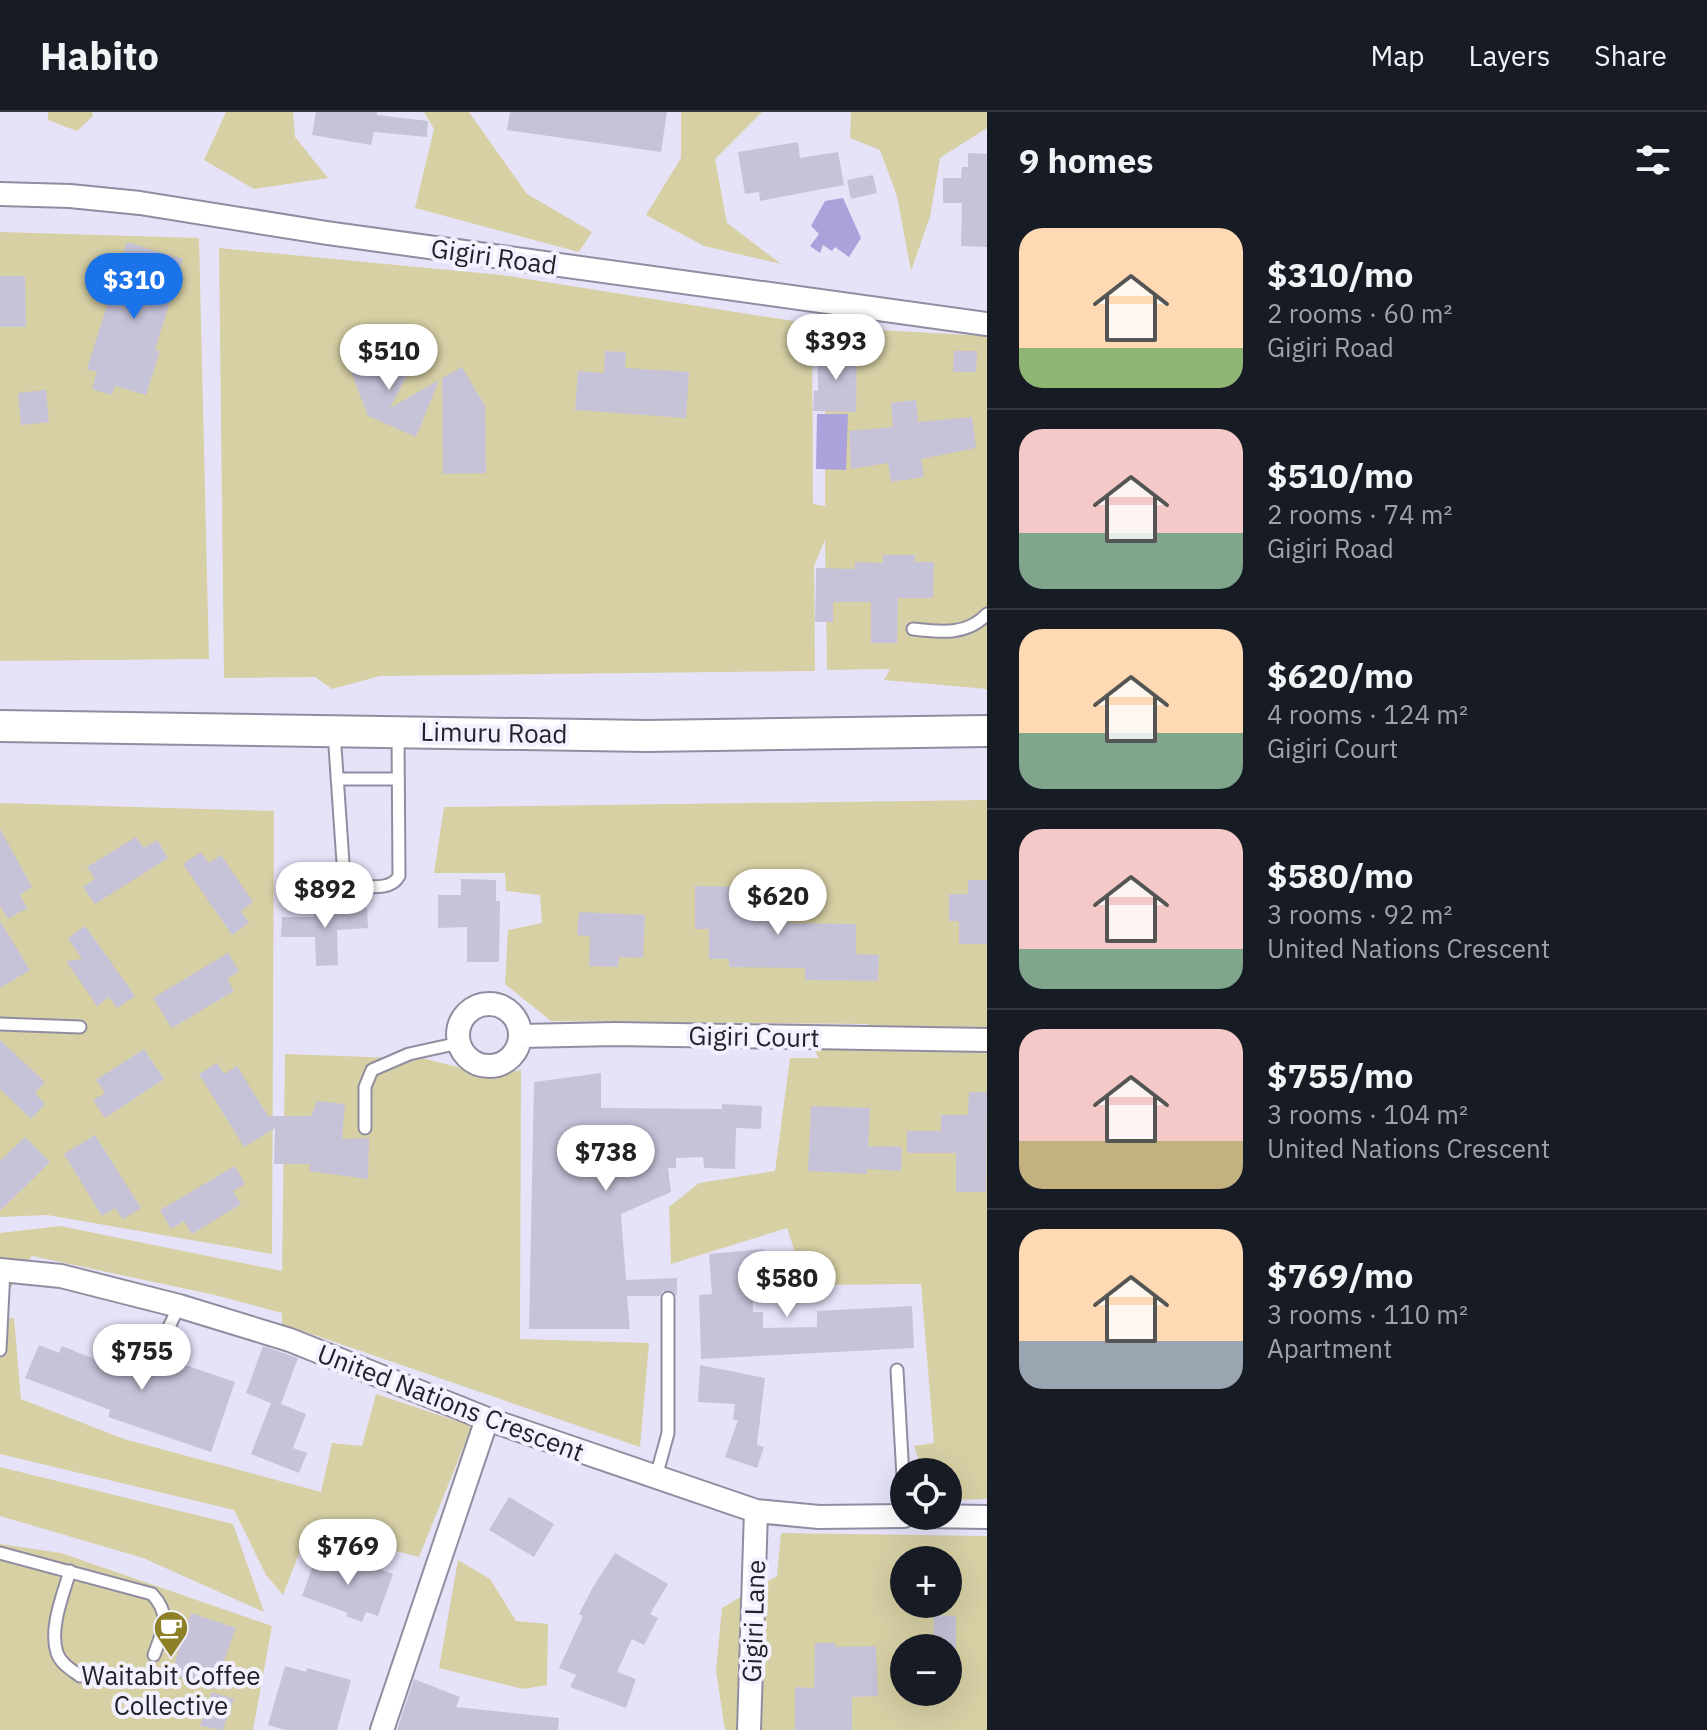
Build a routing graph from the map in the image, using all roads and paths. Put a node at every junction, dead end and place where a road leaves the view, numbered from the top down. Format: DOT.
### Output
graph roads {
  1 [pos="0,194"];
  2 [pos="987,324"];
  3 [pos="987,614"];
  4 [pos="913,629"];
  5 [pos="0,726"];
  6 [pos="334,730"];
  7 [pos="398,730"];
  8 [pos="987,731"];
  9 [pos="337,779"];
  10 [pos="398,779"];
  11 [pos="0,1024"];
  12 [pos="80,1027"];
  13 [pos="521,1036"];
  14 [pos="987,1040"];
  15 [pos="459,1043"];
  16 [pos="365,1128"];
  17 [pos="2,1270"];
  18 [pos="668,1298"];
  19 [pos="179,1306"];
  20 [pos="160,1346"];
  21 [pos="0,1350"];
  22 [pos="897,1370"];
  23 [pos="487,1419"];
  24 [pos="902,1458"];
  25 [pos="656,1477"];
  26 [pos="756,1511"];
  27 [pos="890,1516"];
  28 [pos="962,1517"];
  29 [pos="987,1517"];
  30 [pos="0,1553"];
  31 [pos="70,1571"];
  32 [pos="154,1655"];
  33 [pos="80,1676"];
  34 [pos="382,1730"];
  35 [pos="749,1730"];
  1 -- 2 [label="street, Gigiri Road"];
  3 -- 4 [label="lane"];
  5 -- 6 [label="main road, Limuru Road"];
  6 -- 7 [label="main road, Limuru Road"];
  6 -- 9 [label="lane"];
  7 -- 8 [label="main road, Limuru Road"];
  7 -- 10 [label="lane"];
  9 -- 10 [label="lane"];
  9 -- 10 [label="lane"];
  11 -- 12 [label="lane"];
  13 -- 14 [label="street, Gigiri Court"];
  13 -- 15 [label="street"];
  13 -- 15 [label="street"];
  15 -- 16 [label="lane"];
  17 -- 19 [label="street, United Nations Crescent"];
  17 -- 21 [label="lane"];
  18 -- 25 [label="lane"];
  19 -- 20 [label="lane"];
  19 -- 23 [label="street, United Nations Crescent"];
  22 -- 24 [label="lane"];
  23 -- 25 [label="street, United Nations Crescent"];
  23 -- 34 [label="street"];
  25 -- 26 [label="street, United Nations Crescent"];
  26 -- 27 [label="street, United Nations Crescent"];
  26 -- 35 [label="street, Gigiri Lane"];
  28 -- 29 [label="street"];
  30 -- 31 [label="lane"];
  31 -- 32 [label="lane"];
  31 -- 33 [label="lane"];
}
